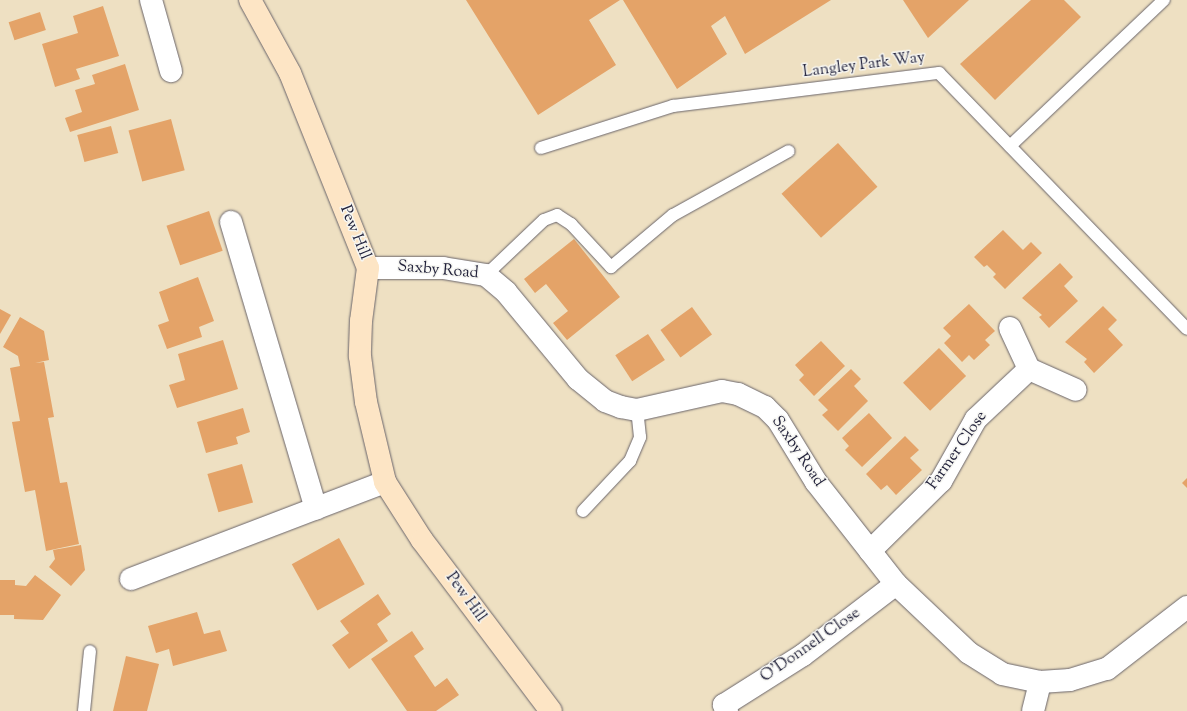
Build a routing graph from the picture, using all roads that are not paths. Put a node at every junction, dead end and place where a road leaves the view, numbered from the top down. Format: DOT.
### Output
graph roads {
  1 [pos="151,0"];
  2 [pos="250,0"];
  3 [pos="1164,0"];
  4 [pos="172,71"];
  5 [pos="1010,146"];
  6 [pos="541,148"];
  7 [pos="789,152"];
  8 [pos="231,222"];
  9 [pos="368,268"];
  10 [pos="486,275"];
  11 [pos="1010,328"];
  12 [pos="1187,329"];
  13 [pos="1029,369"];
  14 [pos="1076,390"];
  15 [pos="637,410"];
  16 [pos="385,482"];
  17 [pos="316,509"];
  18 [pos="582,511"];
  19 [pos="870,551"];
  20 [pos="132,578"];
  21 [pos="896,584"];
  22 [pos="1187,606"];
  23 [pos="90,651"];
  24 [pos="1040,682"];
  25 [pos="720,709"];
  26 [pos="84,711"];
  27 [pos="551,711"];
  28 [pos="1033,711"];
  1 -- 4 [label="street"];
  2 -- 9 [label="main road, Pew Hill"];
  3 -- 5 [label="lane"];
  5 -- 6 [label="lane, Langley Park Way"];
  5 -- 12 [label="lane, Langley Park Way"];
  7 -- 10 [label="lane"];
  8 -- 17 [label="street"];
  9 -- 10 [label="street, Saxby Road"];
  9 -- 16 [label="main road, Pew Hill"];
  10 -- 15 [label="street, Saxby Road"];
  11 -- 13 [label="street"];
  13 -- 14 [label="street"];
  13 -- 19 [label="street, Farmer Close"];
  15 -- 18 [label="lane"];
  15 -- 19 [label="street, Saxby Road"];
  16 -- 17 [label="street"];
  16 -- 27 [label="main road, Pew Hill"];
  17 -- 20 [label="street"];
  19 -- 21 [label="street, Saxby Road"];
  21 -- 24 [label="street, Saxby Road"];
  21 -- 25 [label="street, O'Donnell Close"];
  22 -- 24 [label="street, Saxby Road"];
  23 -- 26 [label="lane"];
  24 -- 28 [label="street"];
}
